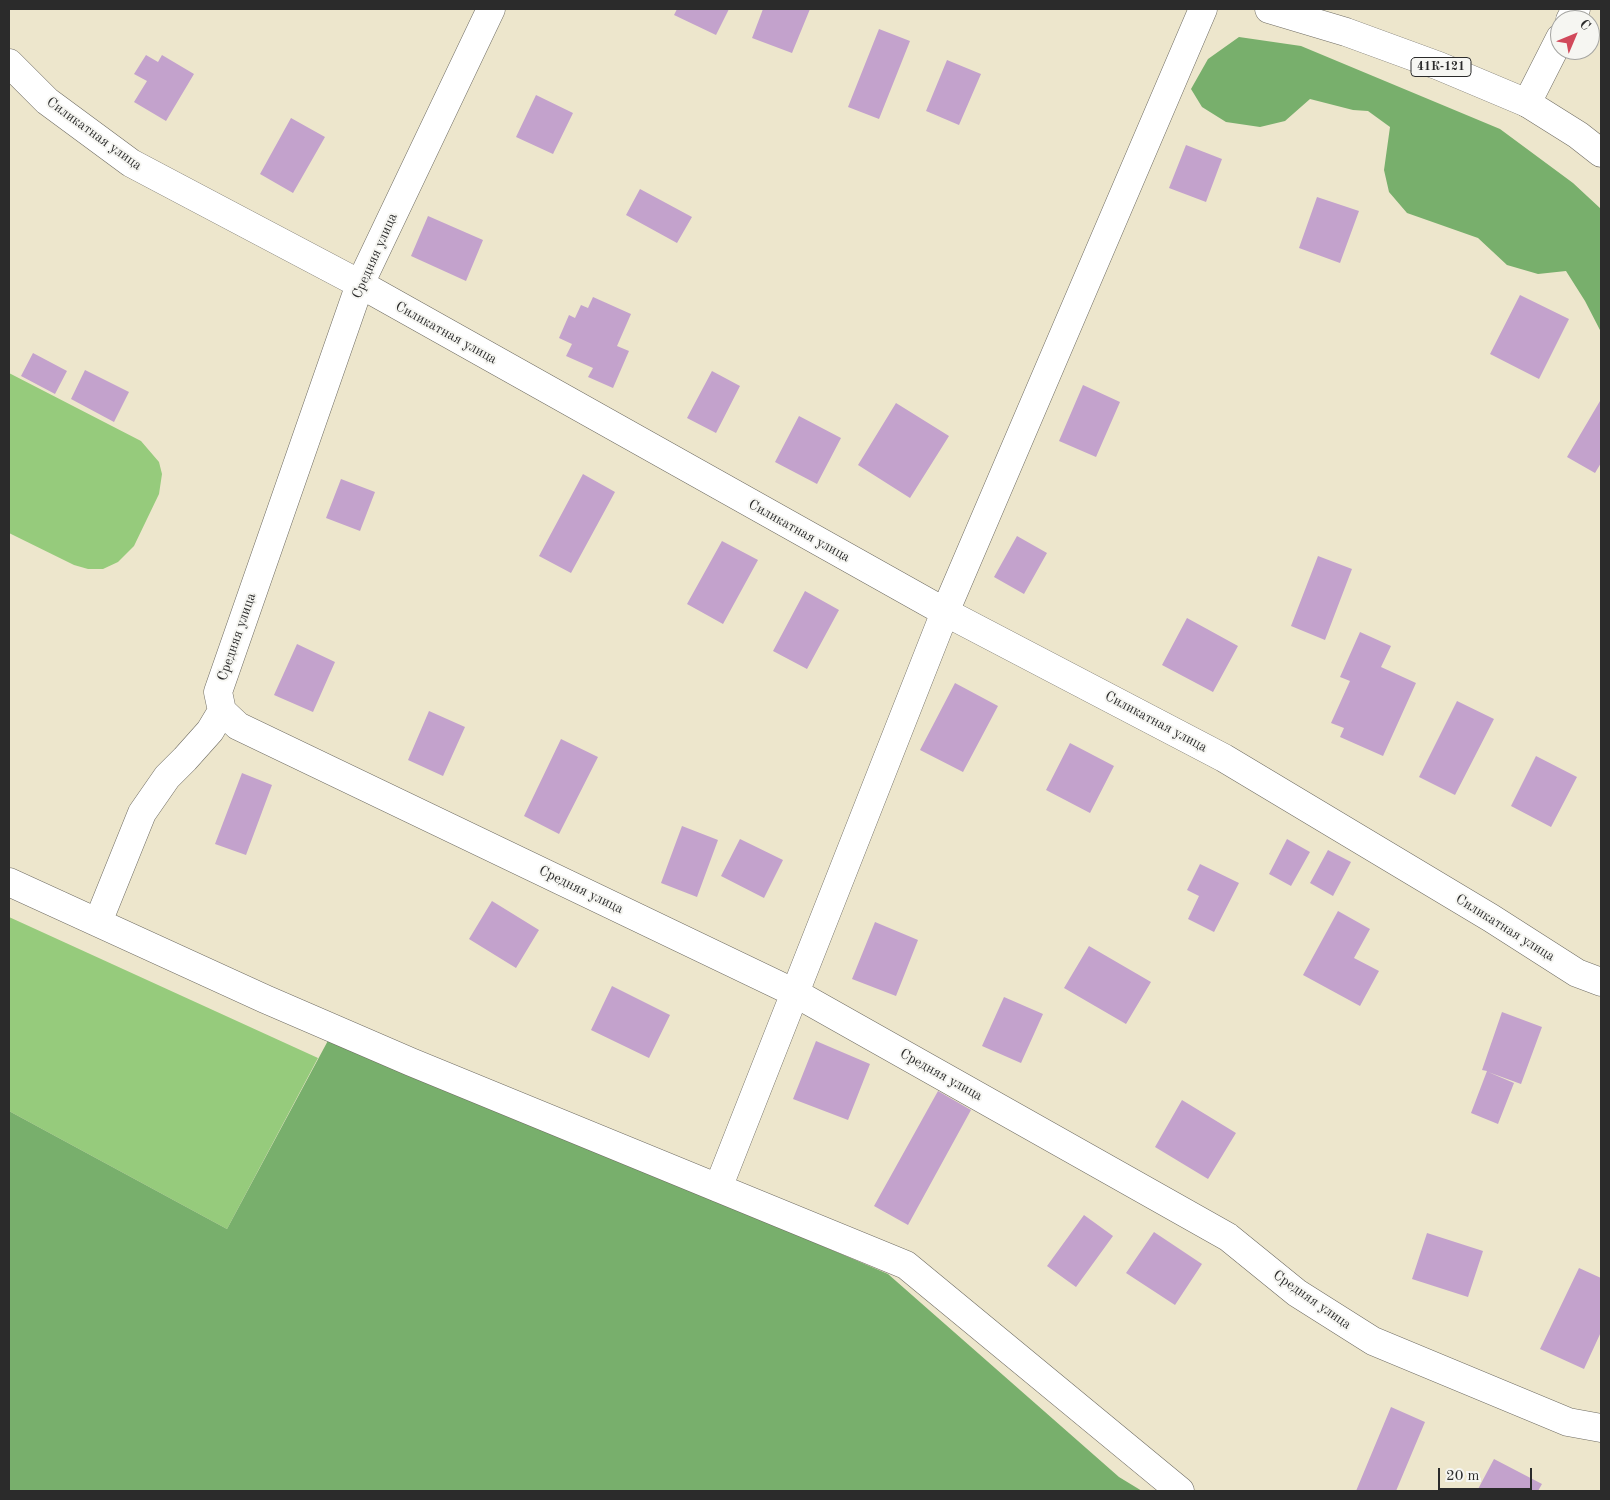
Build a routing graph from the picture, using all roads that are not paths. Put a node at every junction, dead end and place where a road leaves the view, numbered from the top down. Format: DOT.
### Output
graph roads {
  1 [pos="491,9"];
  2 [pos="1203,9"];
  3 [pos="1269,9"];
  4 [pos="1550,58"];
  5 [pos="9,64"];
  6 [pos="1527,103"];
  7 [pos="1601,153"];
  8 [pos="360,284"];
  9 [pos="945,612"];
  10 [pos="222,711"];
  11 [pos="9,882"];
  12 [pos="98,922"];
  13 [pos="1601,982"];
  14 [pos="796,992"];
  15 [pos="718,1188"];
  16 [pos="1601,1428"];
  17 [pos="1180,1491"];
  1 -- 8 [label="street, Средняя улица"];
  2 -- 9 [label="street"];
  3 -- 6 [label="street, 41К-121"];
  4 -- 6 [label="street"];
  5 -- 8 [label="street, Силикатная улица"];
  6 -- 7 [label="street, 41К-121"];
  8 -- 9 [label="street, Силикатная улица"];
  8 -- 10 [label="street, Средняя улица"];
  9 -- 13 [label="street, Силикатная улица"];
  9 -- 14 [label="street"];
  10 -- 12 [label="street"];
  10 -- 14 [label="street, Средняя улица"];
  11 -- 12 [label="street"];
  12 -- 15 [label="street"];
  14 -- 15 [label="street"];
  14 -- 16 [label="street, Средняя улица"];
  15 -- 17 [label="street"];
}
